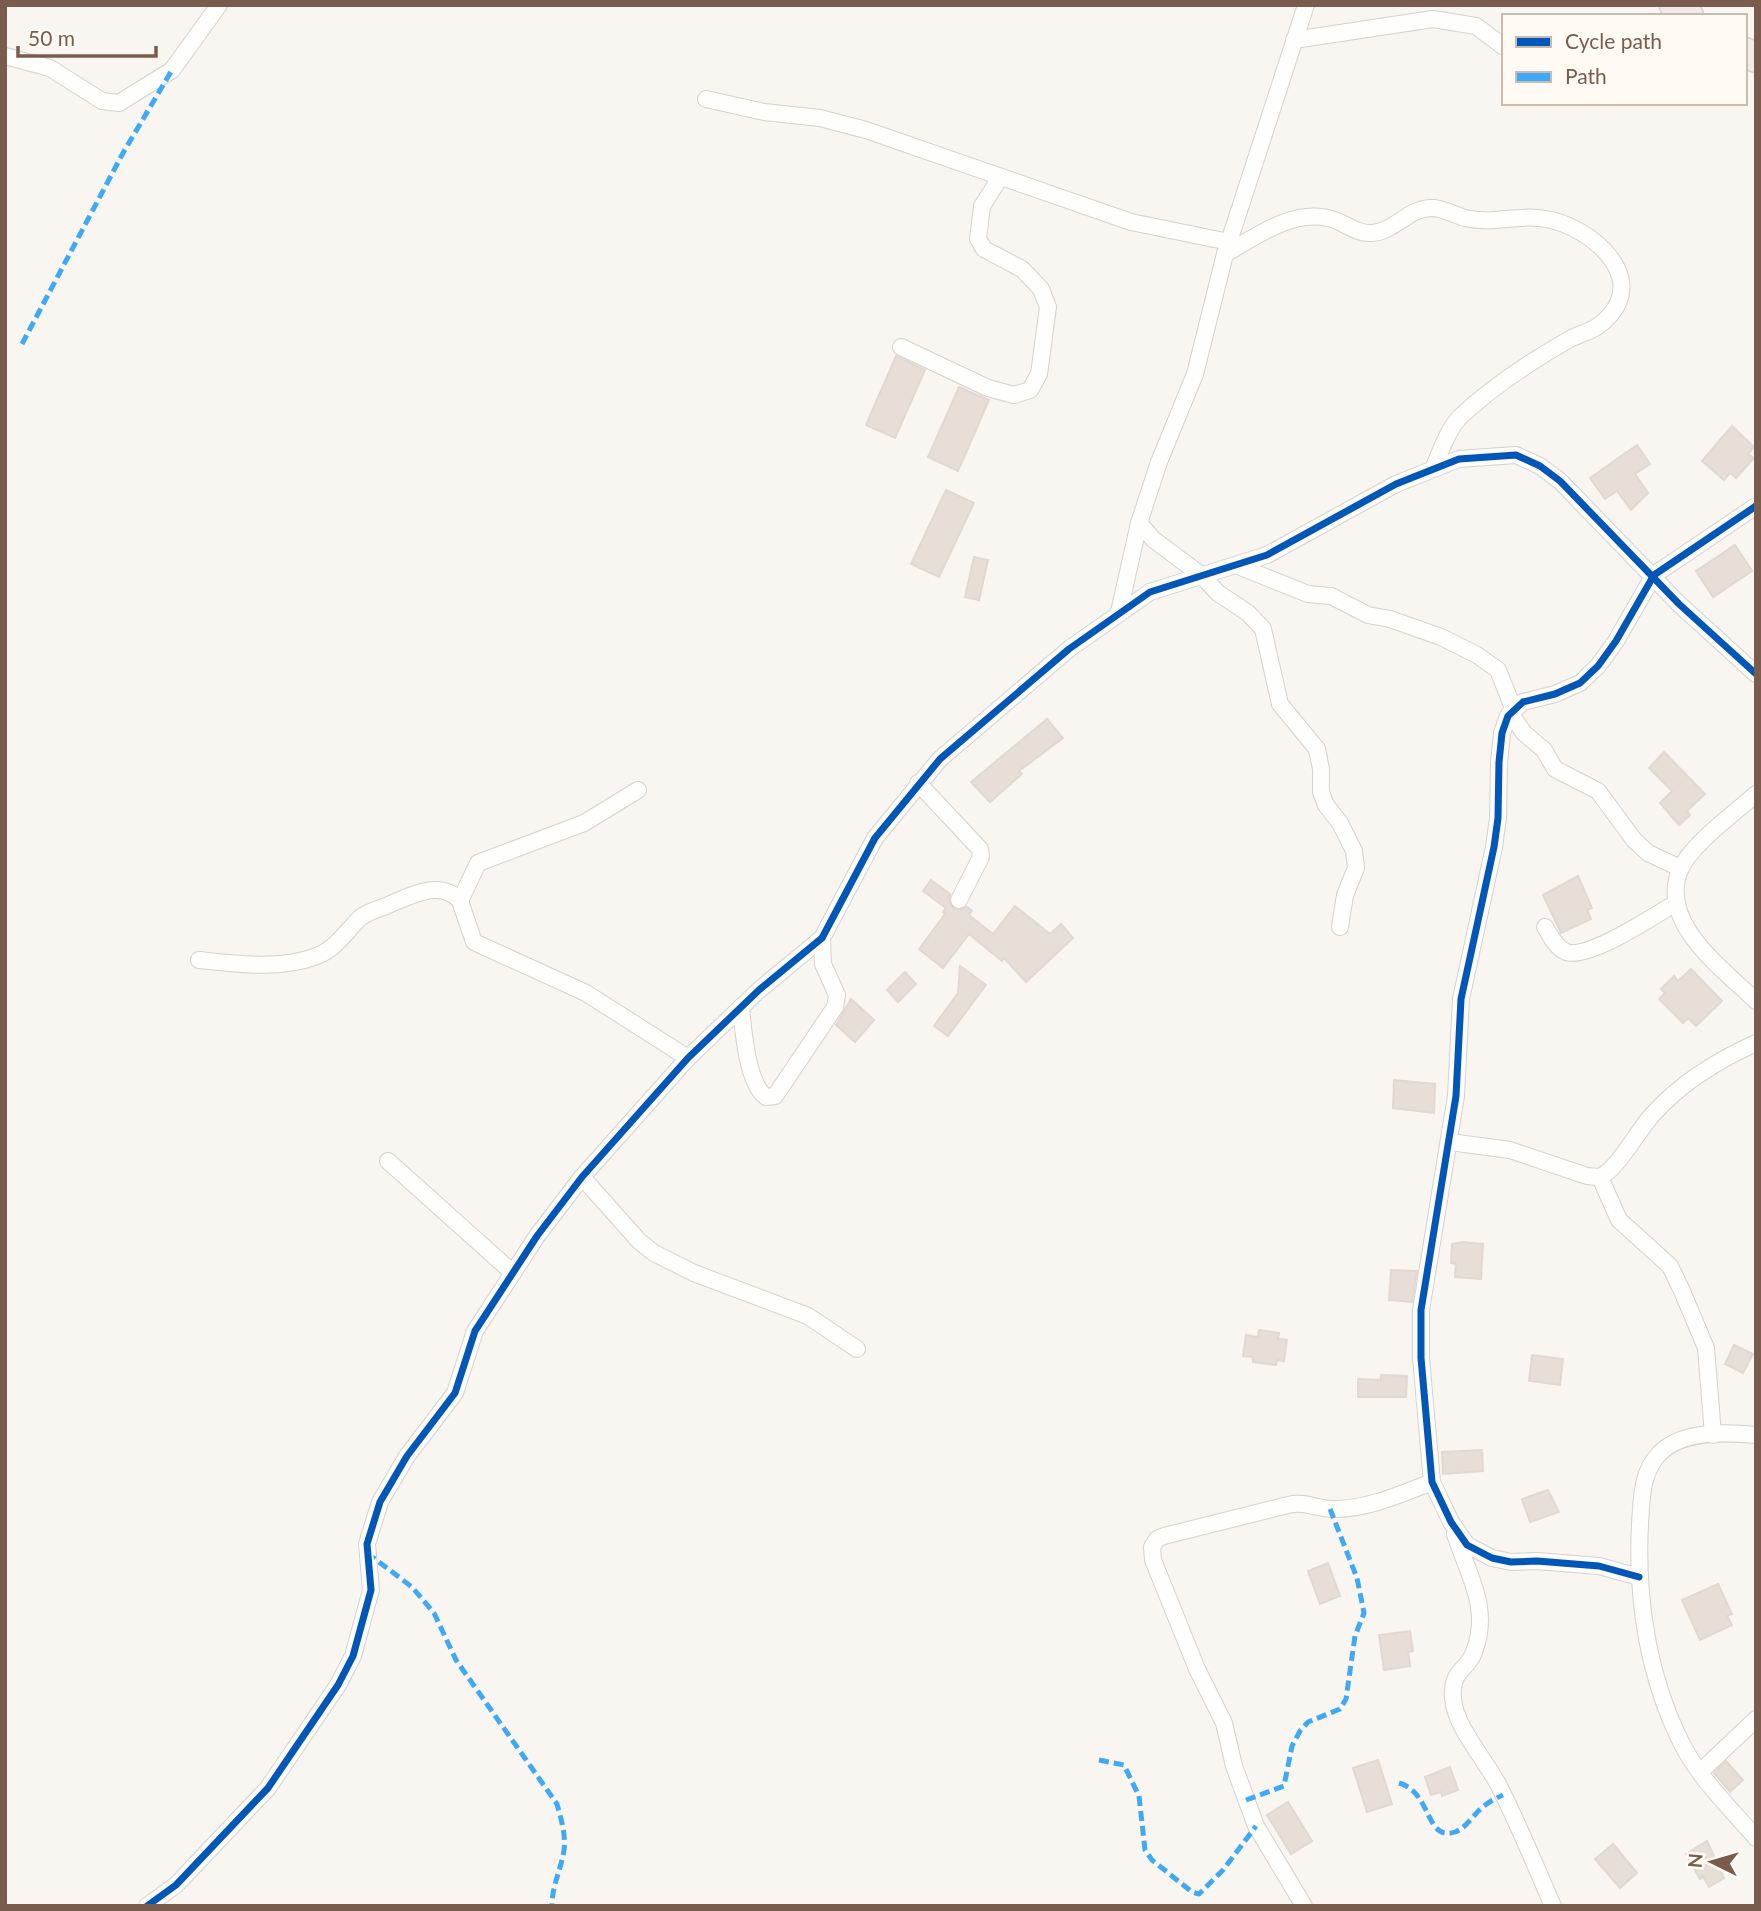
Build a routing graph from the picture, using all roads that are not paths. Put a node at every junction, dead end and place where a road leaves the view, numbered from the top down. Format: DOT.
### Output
graph roads {
  1 [pos="219,5"];
  2 [pos="1306,5"];
  3 [pos="1294,40"];
  4 [pos="1502,46"];
  5 [pos="5,56"];
  6 [pos="706,99"];
  7 [pos="1000,178"];
  8 [pos="1227,248"];
  9 [pos="901,347"];
  10 [pos="1434,467"];
  11 [pos="1756,506"];
  12 [pos="1139,523"];
  13 [pos="1238,566"];
  14 [pos="1200,575"];
  15 [pos="1654,575"];
  16 [pos="1119,611"];
  17 [pos="1756,674"];
  18 [pos="1511,711"];
  19 [pos="919,783"];
  20 [pos="638,790"];
  21 [pos="1756,794"];
  22 [pos="1680,869"];
  23 [pos="960,900"];
  24 [pos="460,901"];
  25 [pos="1676,903"];
  26 [pos="1340,927"];
  27 [pos="1545,927"];
  28 [pos="822,938"];
  29 [pos="199,960"];
  30 [pos="1756,1001"];
  31 [pos="741,1007"];
  32 [pos="1756,1043"];
  33 [pos="688,1058"];
  34 [pos="1450,1142"];
  35 [pos="388,1161"];
  36 [pos="582,1177"];
  37 [pos="1600,1177"];
  38 [pos="513,1273"];
  39 [pos="857,1349"];
  40 [pos="1713,1435"];
  41 [pos="1756,1435"];
  42 [pos="1432,1482"];
  43 [pos="1451,1522"];
  44 [pos="1639,1577"];
  45 [pos="1756,1719"];
  46 [pos="1699,1772"];
  47 [pos="1756,1838"];
  48 [pos="147,1906"];
  49 [pos="1304,1906"];
  50 [pos="1553,1906"];
  1 -- 5 [label="street"];
  2 -- 3 [label="street"];
  3 -- 4 [label="street"];
  3 -- 8 [label="street"];
  6 -- 7 [label="street"];
  7 -- 8 [label="street"];
  7 -- 9 [label="street"];
  8 -- 10 [label="street"];
  8 -- 12 [label="street"];
  10 -- 13 [label="street"];
  10 -- 15 [label="street"];
  11 -- 15 [label="street"];
  12 -- 14 [label="street"];
  12 -- 16 [label="street"];
  13 -- 14 [label="street"];
  13 -- 18 [label="street"];
  14 -- 16 [label="street"];
  14 -- 26 [label="street"];
  15 -- 17 [label="street"];
  15 -- 18 [label="street"];
  16 -- 19 [label="street"];
  18 -- 22 [label="street"];
  18 -- 34 [label="street"];
  19 -- 23 [label="street"];
  19 -- 28 [label="street"];
  20 -- 24 [label="street"];
  21 -- 22 [label="street"];
  22 -- 25 [label="street"];
  24 -- 29 [label="street"];
  24 -- 33 [label="street"];
  25 -- 27 [label="street"];
  25 -- 30 [label="street"];
  28 -- 31 [label="street"];
  28 -- 31 [label="street"];
  31 -- 33 [label="street"];
  32 -- 37 [label="street"];
  33 -- 36 [label="street"];
  34 -- 37 [label="street"];
  34 -- 42 [label="street"];
  35 -- 38 [label="street"];
  36 -- 38 [label="street"];
  36 -- 39 [label="street"];
  37 -- 40 [label="street"];
  38 -- 48 [label="street"];
  40 -- 41 [label="street"];
  40 -- 44 [label="street"];
  42 -- 43 [label="street"];
  42 -- 49 [label="street"];
  43 -- 44 [label="street"];
  43 -- 50 [label="street"];
  44 -- 46 [label="street"];
  45 -- 46 [label="street"];
  46 -- 47 [label="street"];
}
